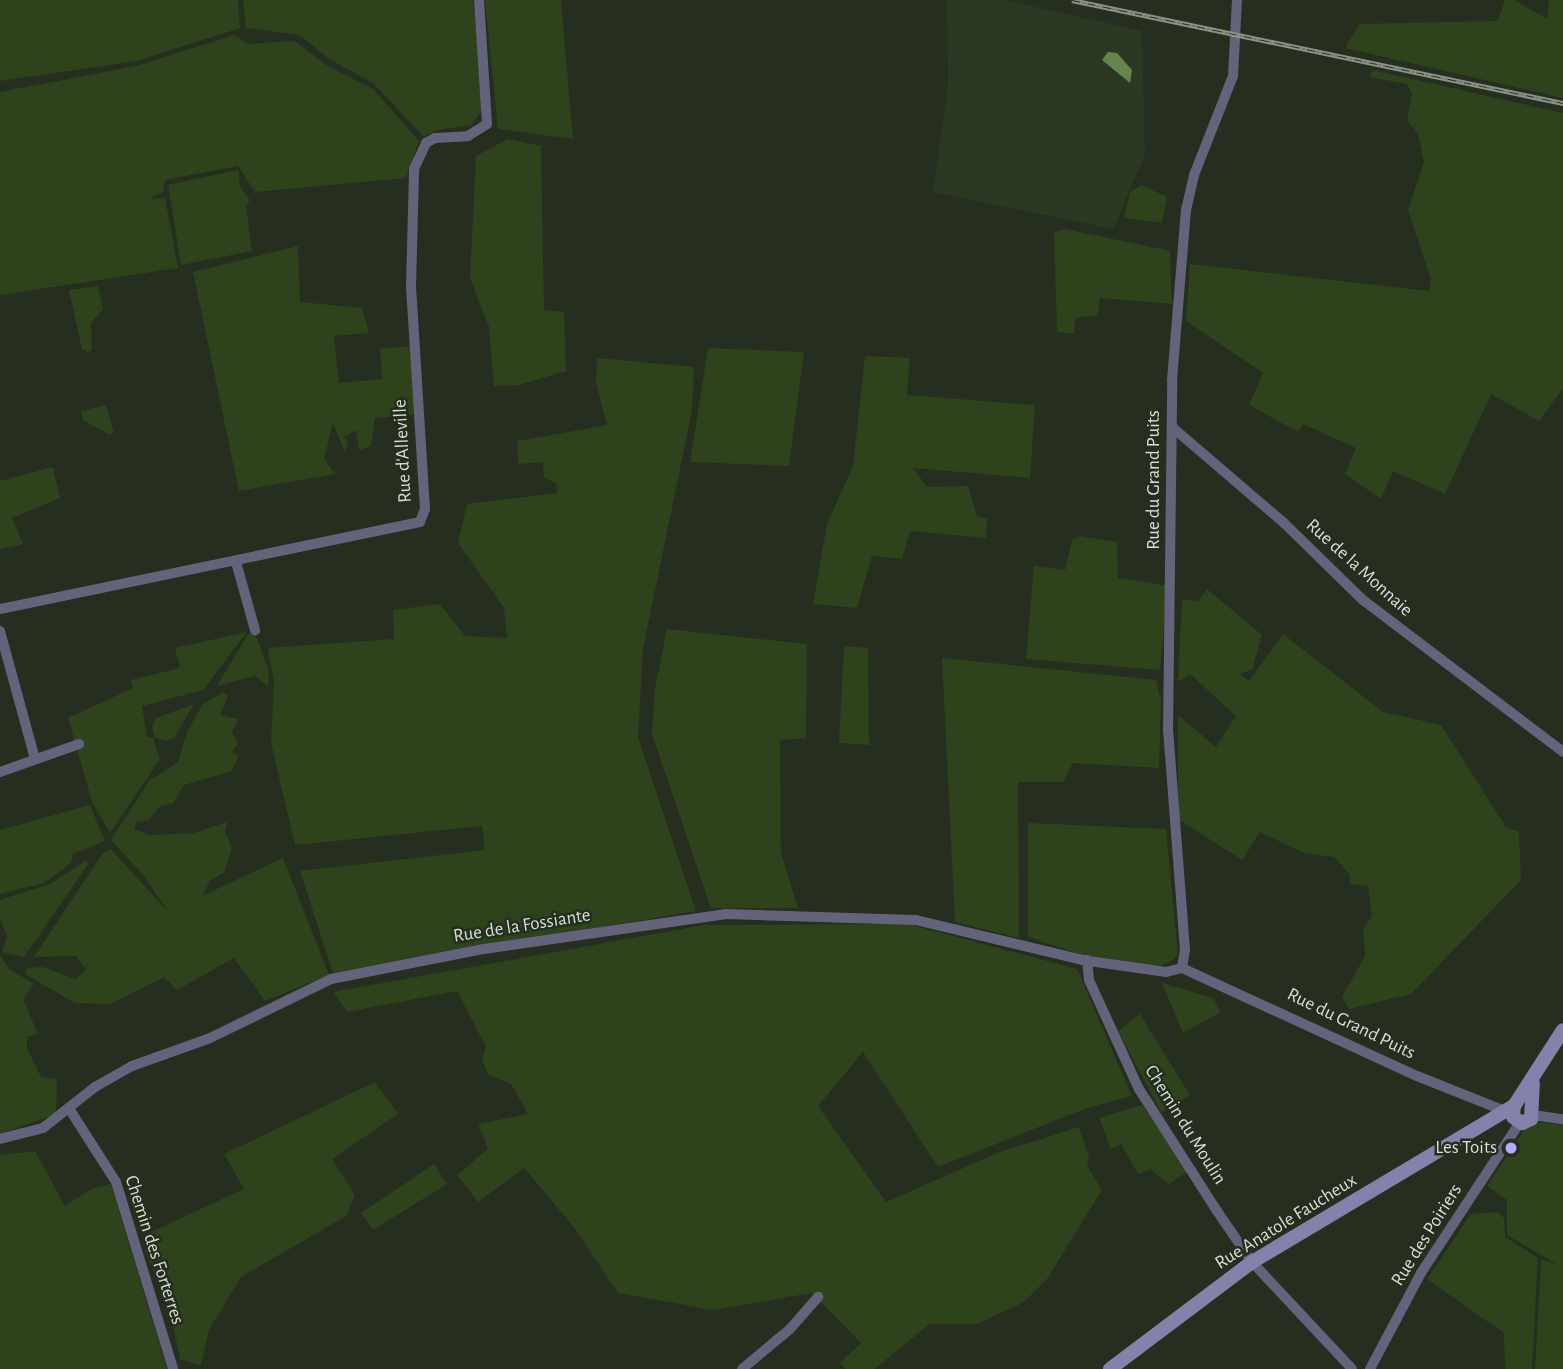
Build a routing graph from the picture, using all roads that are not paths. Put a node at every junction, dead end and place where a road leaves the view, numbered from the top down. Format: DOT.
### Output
graph roads {
  1 [pos="479,0"];
  2 [pos="1237,0"];
  3 [pos="1172,427"];
  4 [pos="236,562"];
  5 [pos="0,609"];
  6 [pos="255,630"];
  7 [pos="0,631"];
  8 [pos="79,744"];
  9 [pos="1563,752"];
  10 [pos="35,759"];
  11 [pos="0,772"];
  12 [pos="1087,960"];
  13 [pos="1182,968"];
  14 [pos="1563,1030"];
  15 [pos="70,1110"];
  16 [pos="1519,1112"];
  17 [pos="1563,1119"];
  18 [pos="0,1139"];
  19 [pos="1252,1262"];
  20 [pos="818,1297"];
  21 [pos="173,1369"];
  22 [pos="742,1369"];
  23 [pos="1110,1369"];
  24 [pos="1352,1369"];
  25 [pos="1370,1369"];
  1 -- 4 [label="street, Rue d'Alleville"];
  2 -- 3 [label="street, Rue du Grand Puits"];
  3 -- 9 [label="street, Rue de la Monnaie"];
  3 -- 13 [label="street, Rue du Grand Puits"];
  4 -- 5 [label="street, Rue d'Alleville"];
  4 -- 6 [label="street"];
  7 -- 10 [label="street"];
  8 -- 10 [label="street"];
  10 -- 11 [label="street"];
  12 -- 13 [label="street, Rue du Grand Puits"];
  12 -- 15 [label="street, Rue de la Fossiante"];
  12 -- 19 [label="street, Chemin du Moulin"];
  13 -- 16 [label="street, Rue du Grand Puits"];
  14 -- 16 [label="main road"];
  15 -- 18 [label="street, Rue de la Fossiante"];
  15 -- 21 [label="street, Chemin des Forterres"];
  16 -- 17 [label="street, Rue du Grand Puits"];
  16 -- 19 [label="main road, Rue Anatole Faucheux"];
  16 -- 25 [label="street, Rue des Poiriers"];
  19 -- 23 [label="main road, Rue Anatole Faucheux"];
  19 -- 24 [label="street, Chemin du Moulin"];
  20 -- 22 [label="street"];
}
